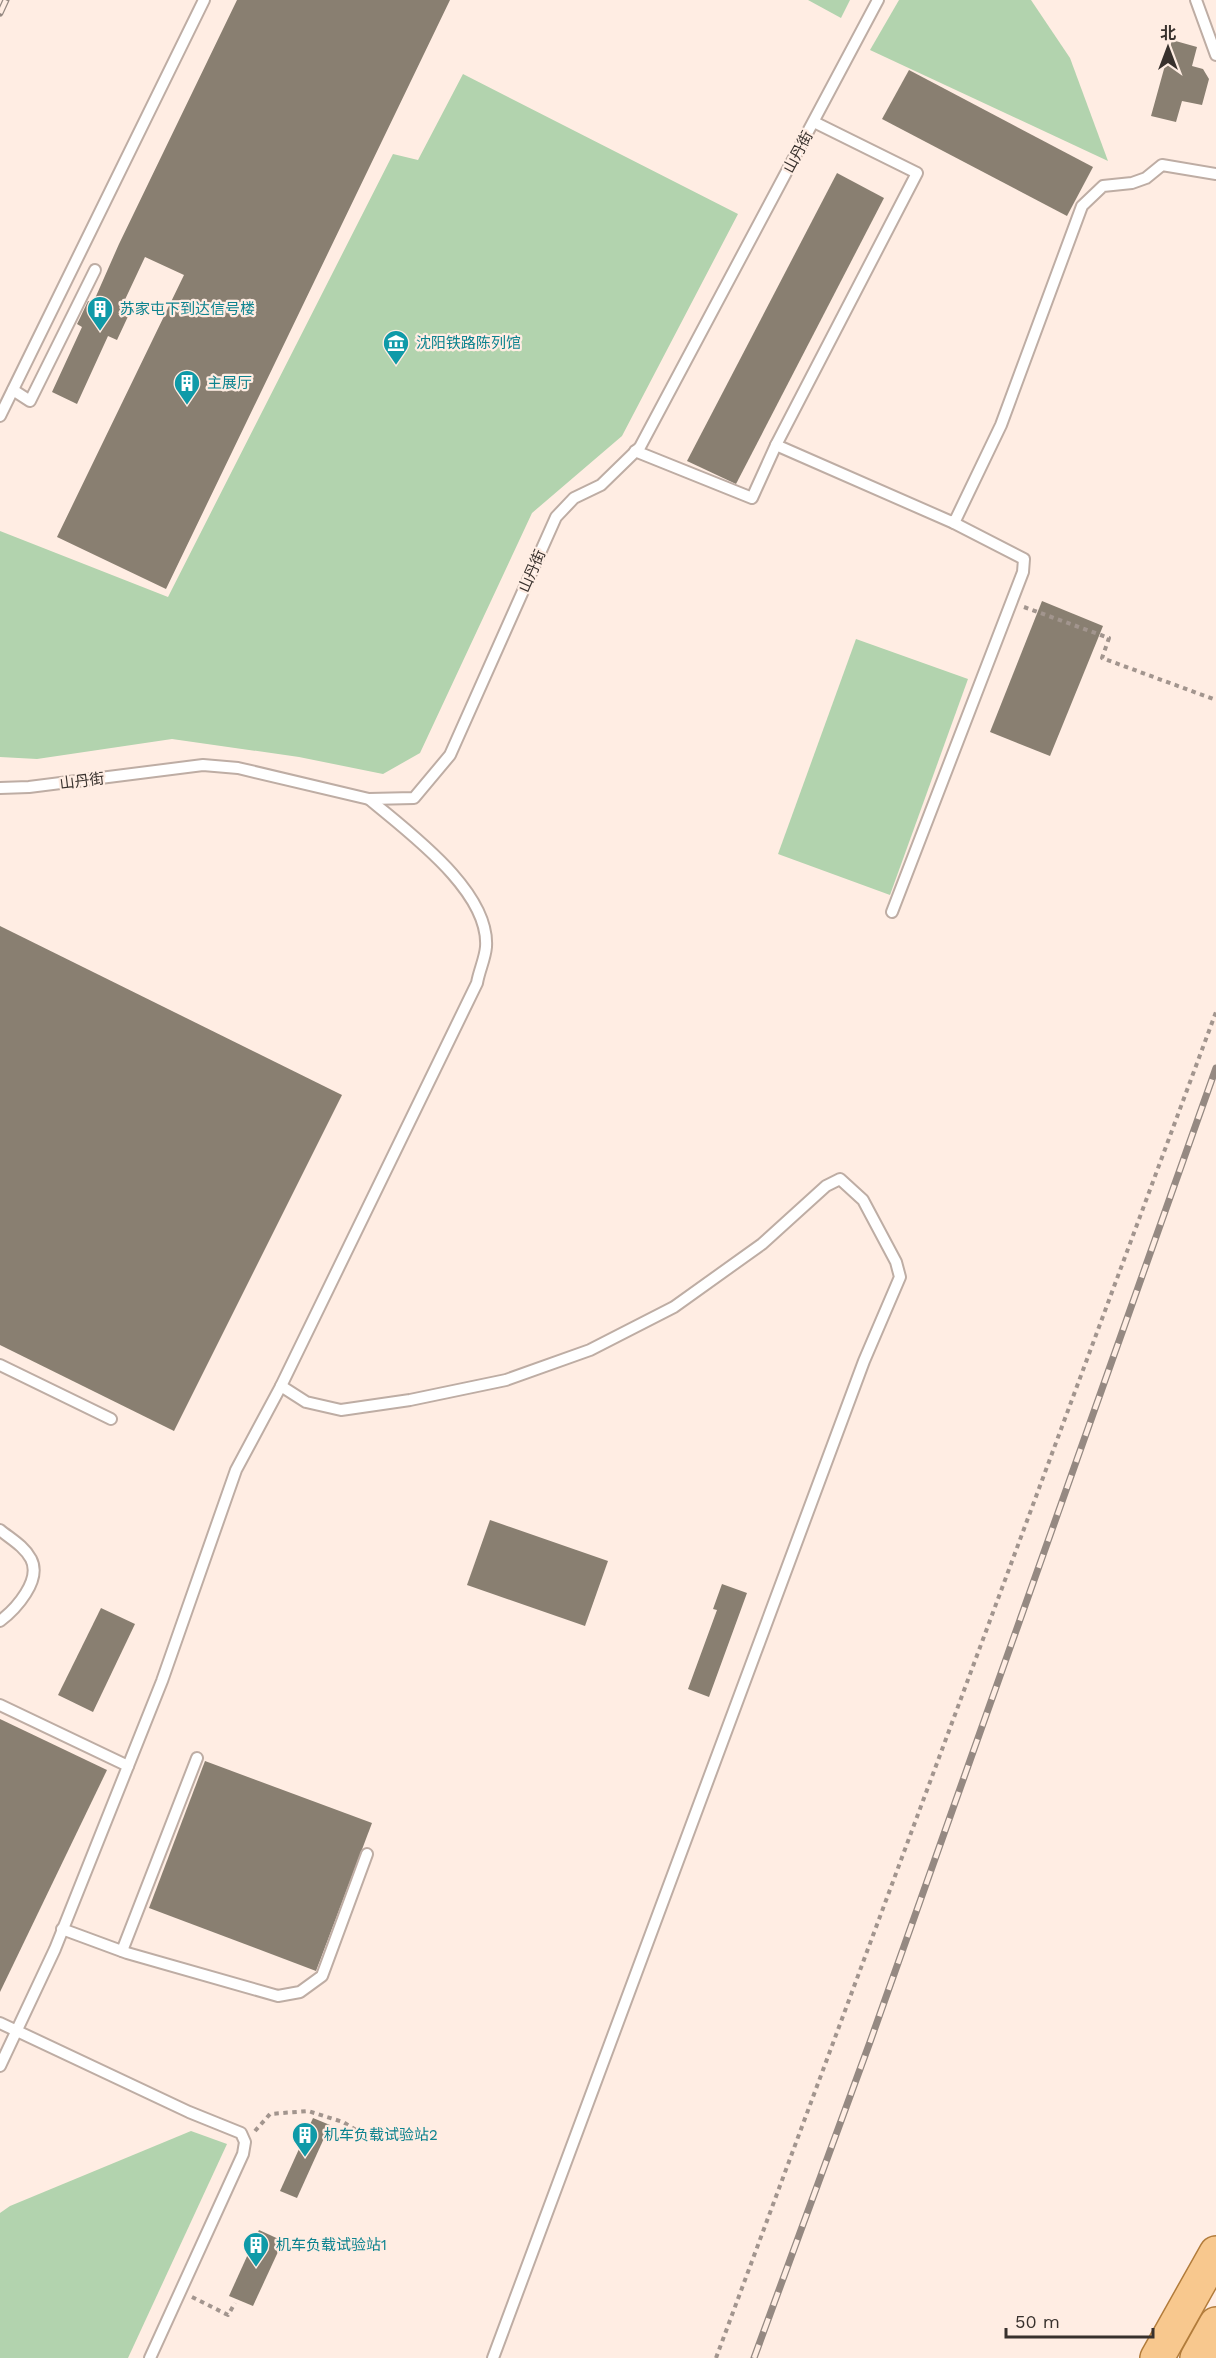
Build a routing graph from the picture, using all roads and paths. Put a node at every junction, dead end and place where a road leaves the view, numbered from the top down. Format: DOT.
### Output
graph roads {
  1 [pos="204,0"];
  2 [pos="878,0"];
  3 [pos="1196,0"];
  4 [pos="1216,55"];
  5 [pos="814,122"];
  6 [pos="1216,174"];
  7 [pos="95,270"];
  8 [pos="66,281"];
  9 [pos="85,291"];
  10 [pos="13,390"];
  11 [pos="0,416"];
  12 [pos="776,445"];
  13 [pos="635,451"];
  14 [pos="954,523"];
  15 [pos="1012,602"];
  16 [pos="1216,700"];
  17 [pos="0,788"];
  18 [pos="369,799"];
  19 [pos="892,912"];
  20 [pos="1216,1012"];
  21 [pos="0,1365"];
  22 [pos="281,1386"];
  23 [pos="111,1419"];
  24 [pos="0,1530"];
  25 [pos="0,1621"];
  26 [pos="0,1706"];
  27 [pos="196,1758"];
  28 [pos="128,1766"];
  29 [pos="368,1854"];
  30 [pos="63,1929"];
  31 [pos="122,1951"];
  32 [pos="0,2023"];
  33 [pos="17,2031"];
  34 [pos="0,2066"];
  35 [pos="364,2135"];
  36 [pos="245,2142"];
  37 [pos="1216,2253"];
  38 [pos="181,2291"];
  39 [pos="235,2302"];
  40 [pos="1216,2324"];
  41 [pos="150,2358"];
  42 [pos="493,2358"];
  43 [pos="716,2358"];
  44 [pos="1157,2358"];
  45 [pos="1197,2358"];
  1 -- 8 [label="lane"];
  2 -- 5 [label="lane, 山丹街"];
  3 -- 4 [label="lane"];
  5 -- 12 [label="lane"];
  5 -- 13 [label="lane, 山丹街"];
  6 -- 14 [label="lane"];
  7 -- 9 [label="lane"];
  8 -- 9 [label="lane"];
  8 -- 10 [label="lane"];
  9 -- 10 [label="lane"];
  10 -- 11 [label="lane"];
  12 -- 13 [label="lane"];
  12 -- 14 [label="lane"];
  13 -- 18 [label="lane, 山丹街"];
  14 -- 15 [label="lane"];
  15 -- 16 [label="path"];
  15 -- 19 [label="lane"];
  17 -- 18 [label="lane, 山丹街"];
  18 -- 22 [label="lane"];
  20 -- 43 [label="path"];
  21 -- 23 [label="lane"];
  22 -- 28 [label="lane"];
  22 -- 42 [label="lane"];
  24 -- 25 [label="lane"];
  26 -- 28 [label="lane"];
  27 -- 31 [label="lane"];
  28 -- 30 [label="lane"];
  29 -- 31 [label="lane"];
  30 -- 31 [label="lane"];
  30 -- 33 [label="lane"];
  32 -- 33 [label="lane"];
  33 -- 34 [label="lane"];
  33 -- 36 [label="lane"];
  35 -- 36 [label="path"];
  36 -- 38 [label="lane"];
  37 -- 44 [label="main road"];
  38 -- 39 [label="path"];
  38 -- 41 [label="lane"];
  40 -- 45 [label="main road"];
}
